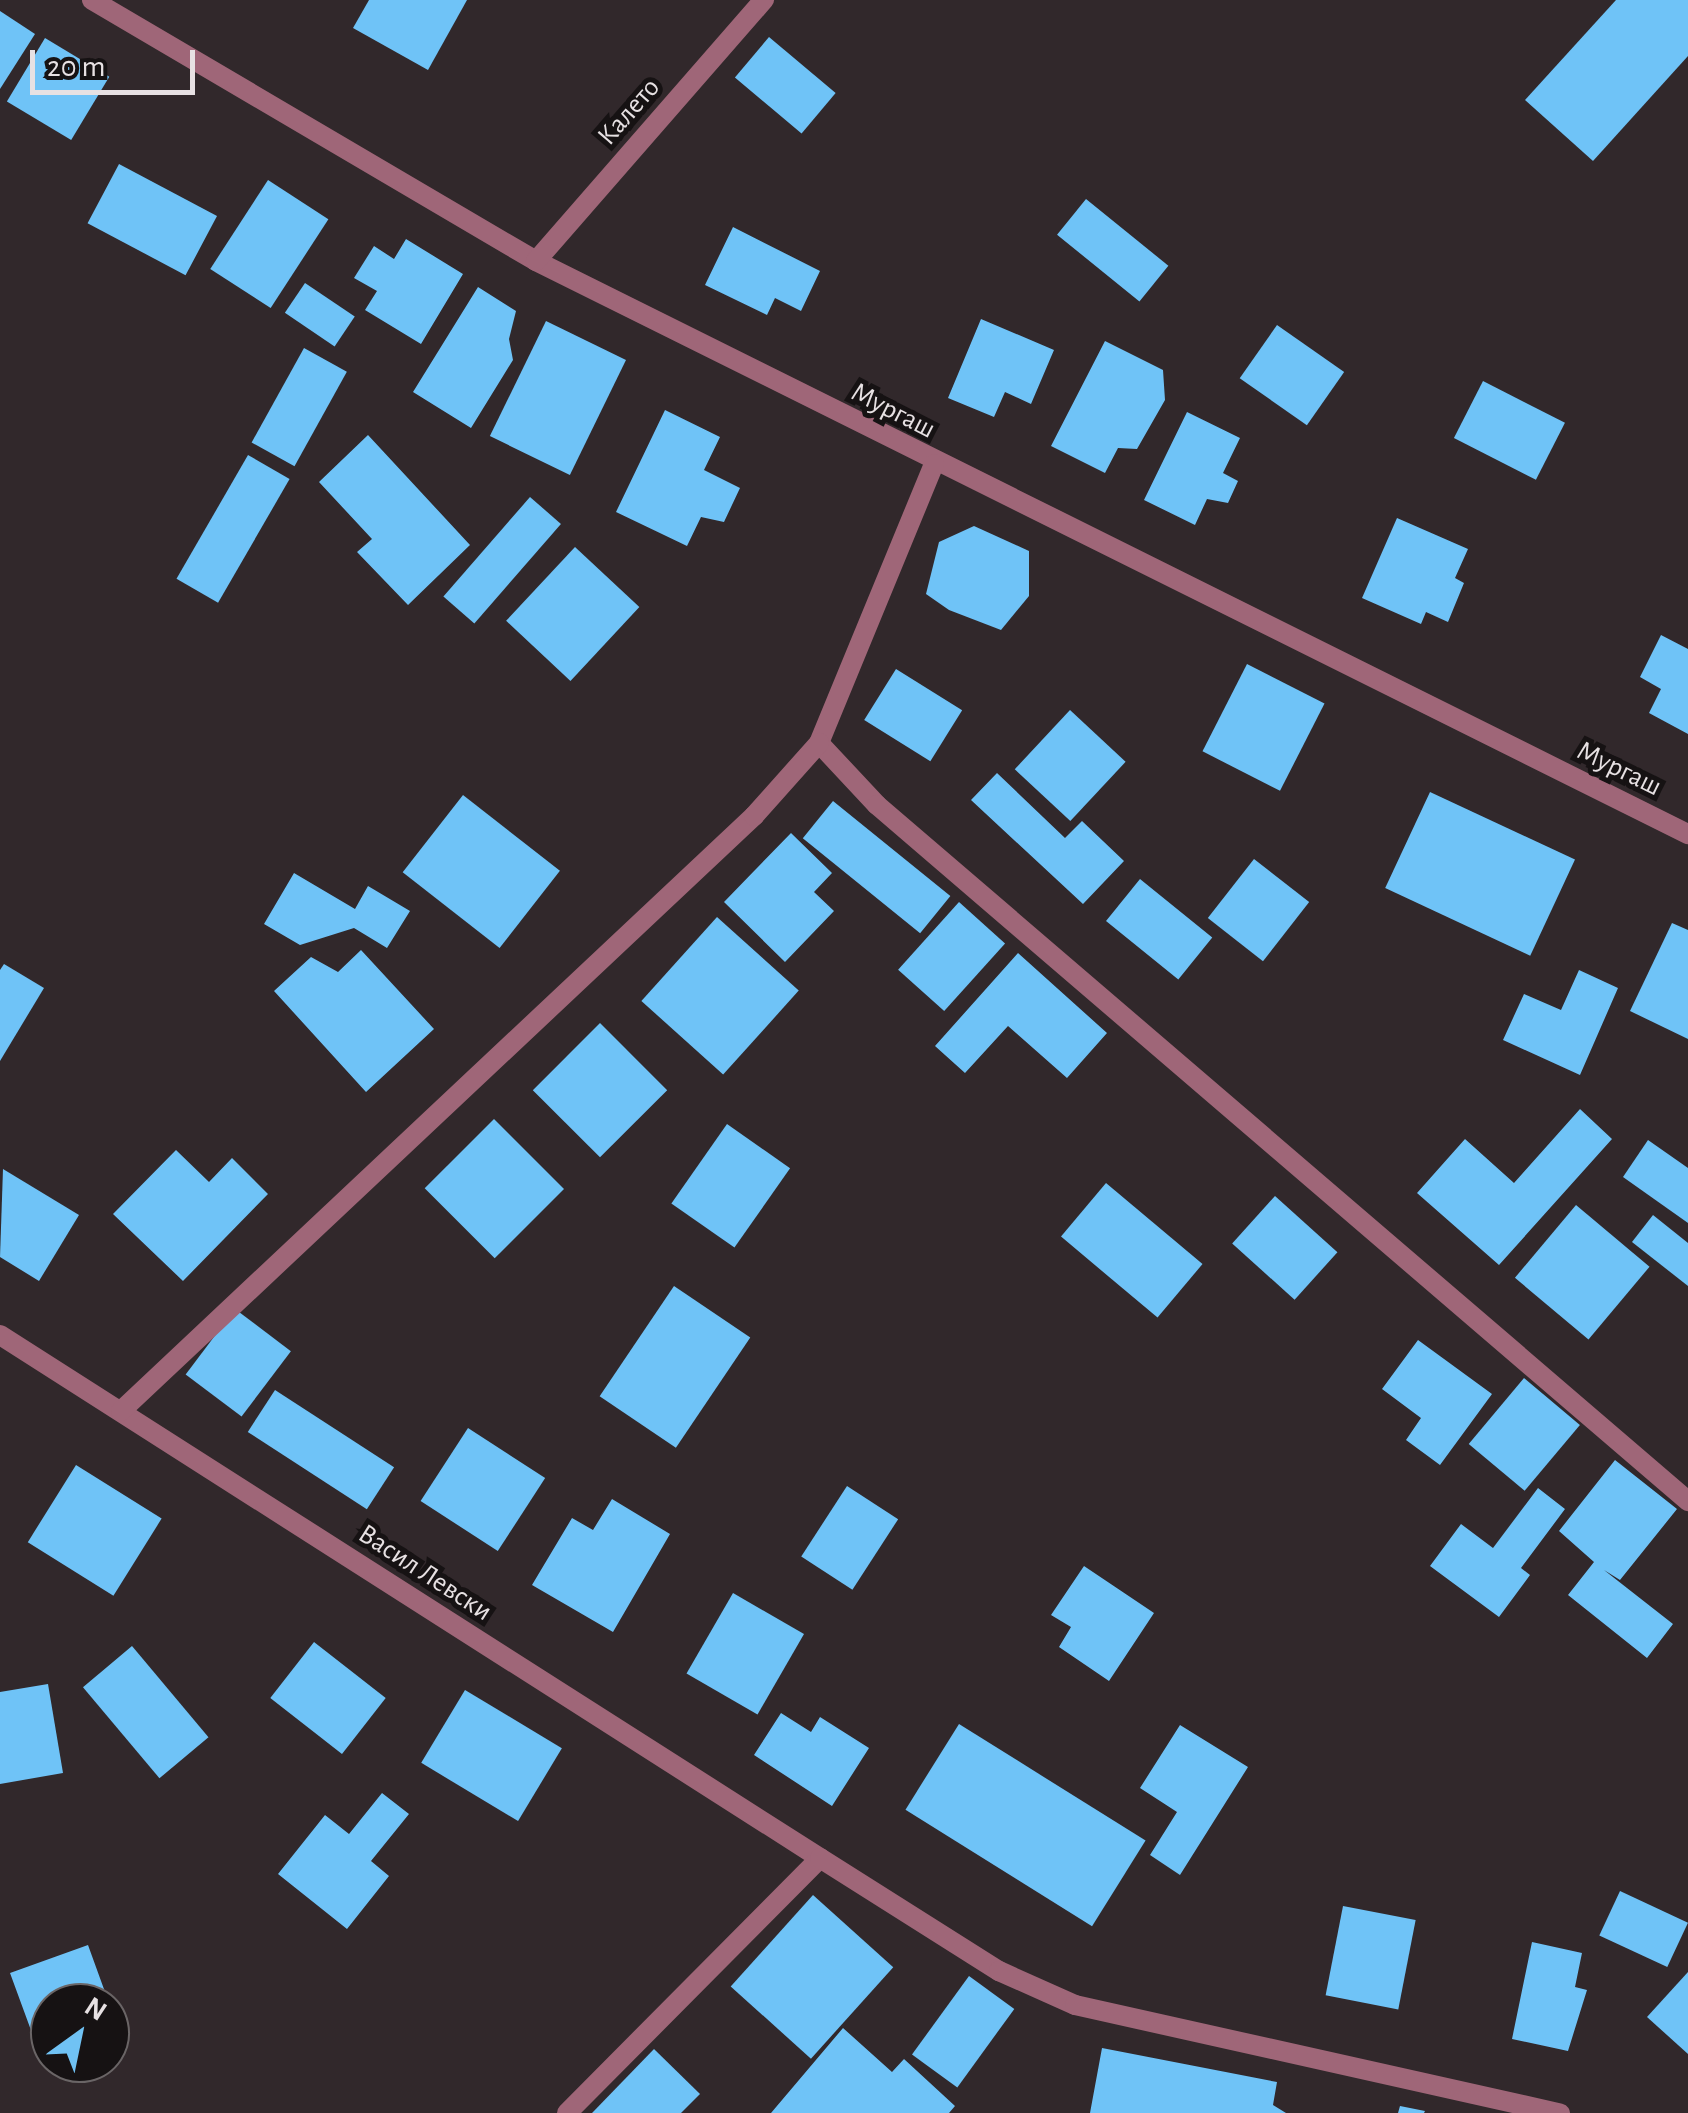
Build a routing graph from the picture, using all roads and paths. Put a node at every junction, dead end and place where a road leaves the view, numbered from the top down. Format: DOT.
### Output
graph roads {
  1 [pos="92,0"];
  2 [pos="764,0"];
  3 [pos="536,261"];
  4 [pos="934,464"];
  5 [pos="818,743"];
  6 [pos="1688,834"];
  7 [pos="0,1335"];
  8 [pos="122,1411"];
  9 [pos="1688,1501"];
  10 [pos="820,1858"];
  11 [pos="567,2113"];
  12 [pos="1560,2113"];
  1 -- 3 [label="street, Мургаш"];
  2 -- 3 [label="street, Калето"];
  3 -- 4 [label="street, Мургаш"];
  4 -- 5 [label="street"];
  4 -- 6 [label="street, Мургаш"];
  5 -- 8 [label="street"];
  5 -- 9 [label="street"];
  7 -- 8 [label="street, Васил Левски"];
  8 -- 10 [label="street, Васил Левски"];
  10 -- 11 [label="street"];
  10 -- 12 [label="street, Васил Левски"];
}
